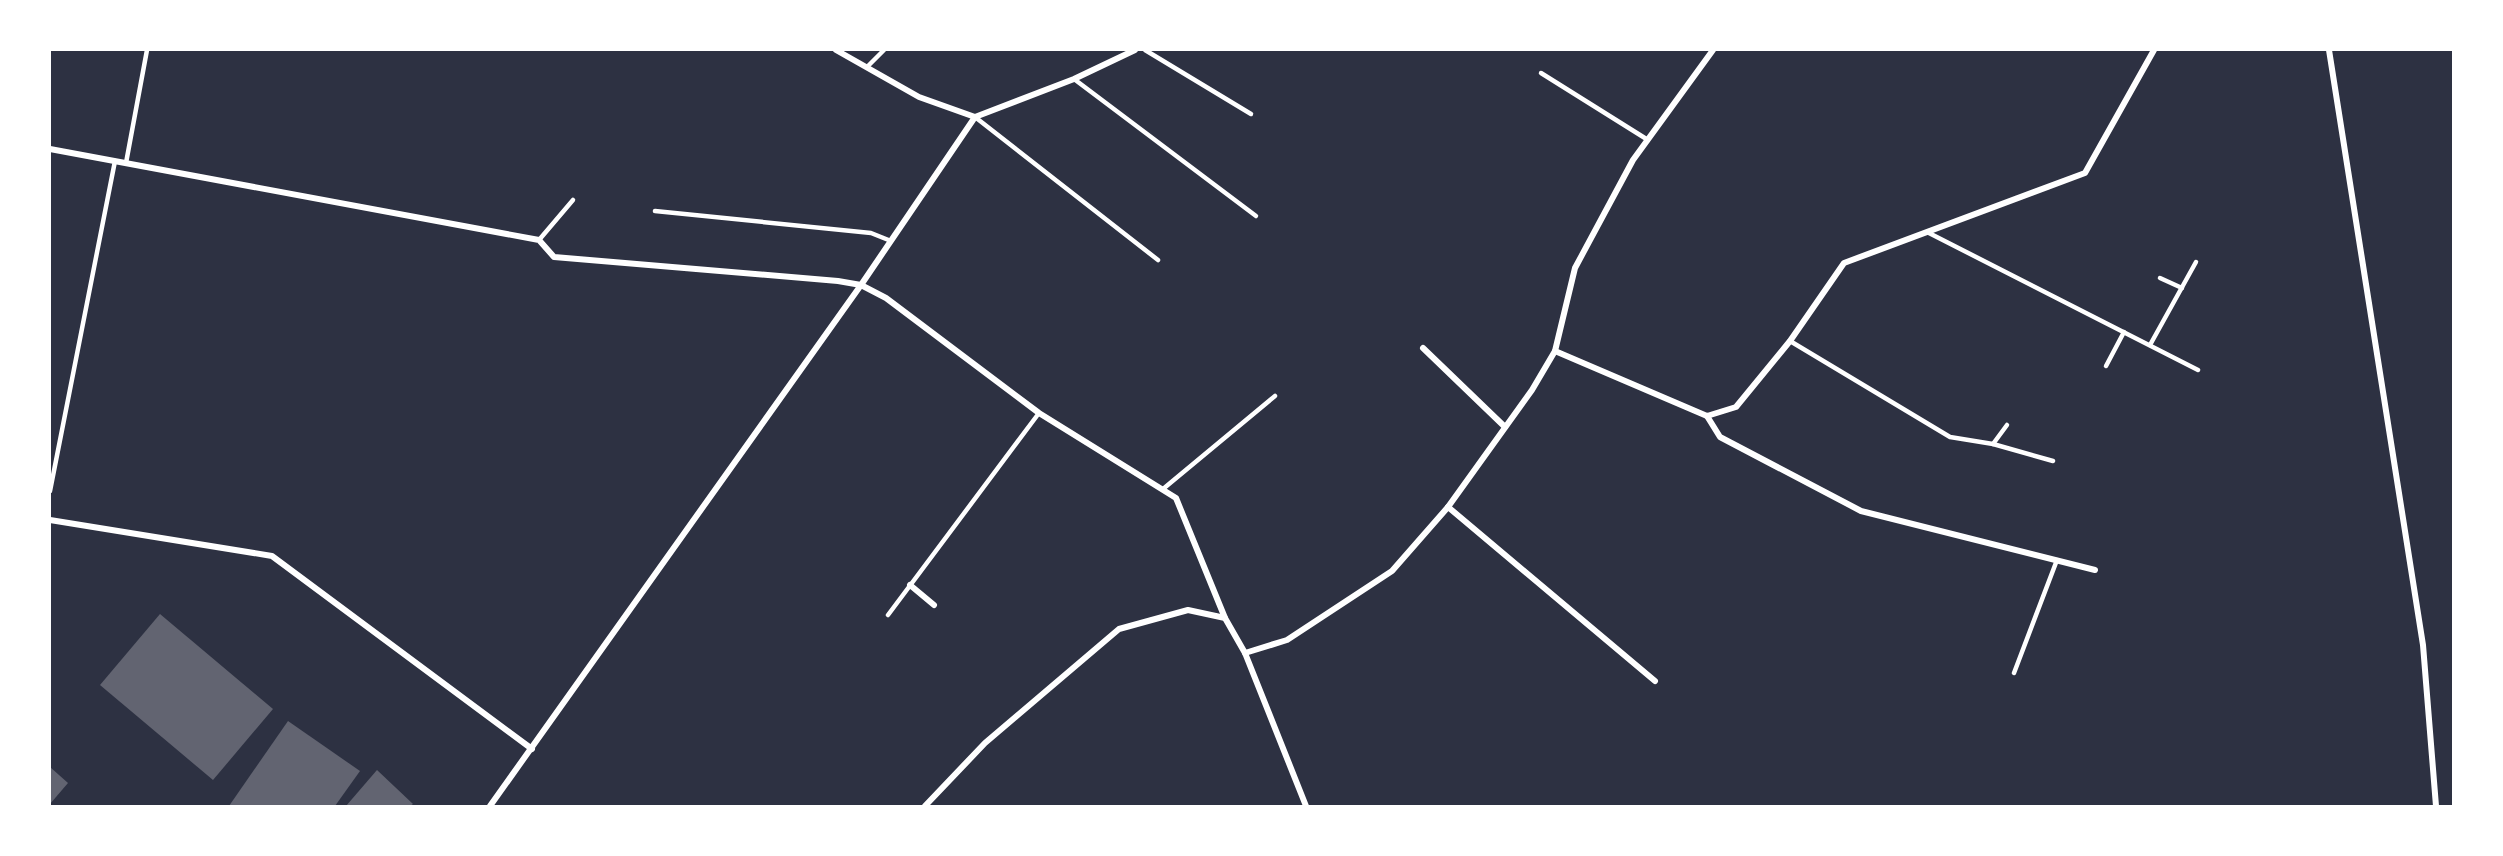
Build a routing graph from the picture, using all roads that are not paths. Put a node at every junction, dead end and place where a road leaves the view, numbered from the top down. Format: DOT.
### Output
graph roads {
  1 [pos="147,50"];
  2 [pos="836,50"];
  3 [pos="884,50"];
  4 [pos="1135,50"];
  5 [pos="1145,50"];
  6 [pos="1713,50"];
  7 [pos="2154,50"];
  8 [pos="2329,50"];
  9 [pos="868,66"];
  10 [pos="1541,73"];
  11 [pos="1074,79"];
  12 [pos="1251,114"];
  13 [pos="975,117"];
  14 [pos="1648,140"];
  15 [pos="50,148"];
  16 [pos="115,161"];
  17 [pos="126,163"];
  18 [pos="573,200"];
  19 [pos="655,211"];
  20 [pos="1256,216"];
  21 [pos="1927,232"];
  22 [pos="539,240"];
  23 [pos="891,242"];
  24 [pos="1158,260"];
  25 [pos="2196,262"];
  26 [pos="2160,278"];
  27 [pos="861,285"];
  28 [pos="2181,288"];
  29 [pos="2124,332"];
  30 [pos="1790,341"];
  31 [pos="2150,345"];
  32 [pos="1423,348"];
  33 [pos="1555,351"];
  34 [pos="2106,366"];
  35 [pos="2199,370"];
  36 [pos="1275,396"];
  37 [pos="1039,413"];
  38 [pos="1707,416"];
  39 [pos="2007,425"];
  40 [pos="1505,427"];
  41 [pos="1993,444"];
  42 [pos="2054,461"];
  43 [pos="1163,489"];
  44 [pos="50,491"];
  45 [pos="1448,507"];
  46 [pos="50,520"];
  47 [pos="2057,560"];
  48 [pos="2096,570"];
  49 [pos="910,585"];
  50 [pos="934,604"];
  51 [pos="888,615"];
  52 [pos="1225,618"];
  53 [pos="1245,653"];
  54 [pos="2014,673"];
  55 [pos="1655,681"];
  56 [pos="532,748"];
  57 [pos="490,807"];
  58 [pos="925,807"];
  59 [pos="1306,807"];
  60 [pos="2436,807"];
  1 -- 17 [label="lane"];
  2 -- 9 [label="street"];
  3 -- 9 [label="lane"];
  4 -- 11 [label="street"];
  5 -- 12 [label="lane"];
  6 -- 14 [label="street"];
  7 -- 21 [label="street"];
  8 -- 60 [label="street"];
  9 -- 13 [label="street"];
  10 -- 14 [label="lane"];
  11 -- 13 [label="street"];
  11 -- 20 [label="lane"];
  13 -- 23 [label="street"];
  13 -- 24 [label="lane"];
  14 -- 33 [label="street"];
  15 -- 16 [label="street"];
  16 -- 17 [label="street"];
  16 -- 44 [label="lane"];
  17 -- 22 [label="street"];
  18 -- 22 [label="lane"];
  19 -- 23 [label="lane"];
  21 -- 29 [label="lane"];
  21 -- 30 [label="street"];
  22 -- 27 [label="street"];
  23 -- 27 [label="street"];
  25 -- 28 [label="lane"];
  26 -- 28 [label="lane"];
  27 -- 37 [label="street"];
  27 -- 56 [label="street"];
  28 -- 31 [label="lane"];
  29 -- 31 [label="lane"];
  29 -- 34 [label="lane"];
  30 -- 38 [label="street"];
  30 -- 41 [label="lane"];
  31 -- 35 [label="lane"];
  32 -- 40 [label="street"];
  33 -- 38 [label="street"];
  33 -- 40 [label="street"];
  36 -- 43 [label="lane"];
  37 -- 43 [label="street"];
  37 -- 49 [label="lane"];
  38 -- 47 [label="street"];
  39 -- 41 [label="lane"];
  40 -- 45 [label="street"];
  41 -- 42 [label="lane"];
  43 -- 52 [label="street"];
  45 -- 53 [label="street"];
  45 -- 55 [label="street"];
  46 -- 56 [label="street"];
  47 -- 48 [label="street"];
  47 -- 54 [label="lane"];
  49 -- 50 [label="street"];
  49 -- 51 [label="lane"];
  52 -- 53 [label="street"];
  52 -- 58 [label="street"];
  53 -- 59 [label="street"];
  56 -- 57 [label="street"];
}
